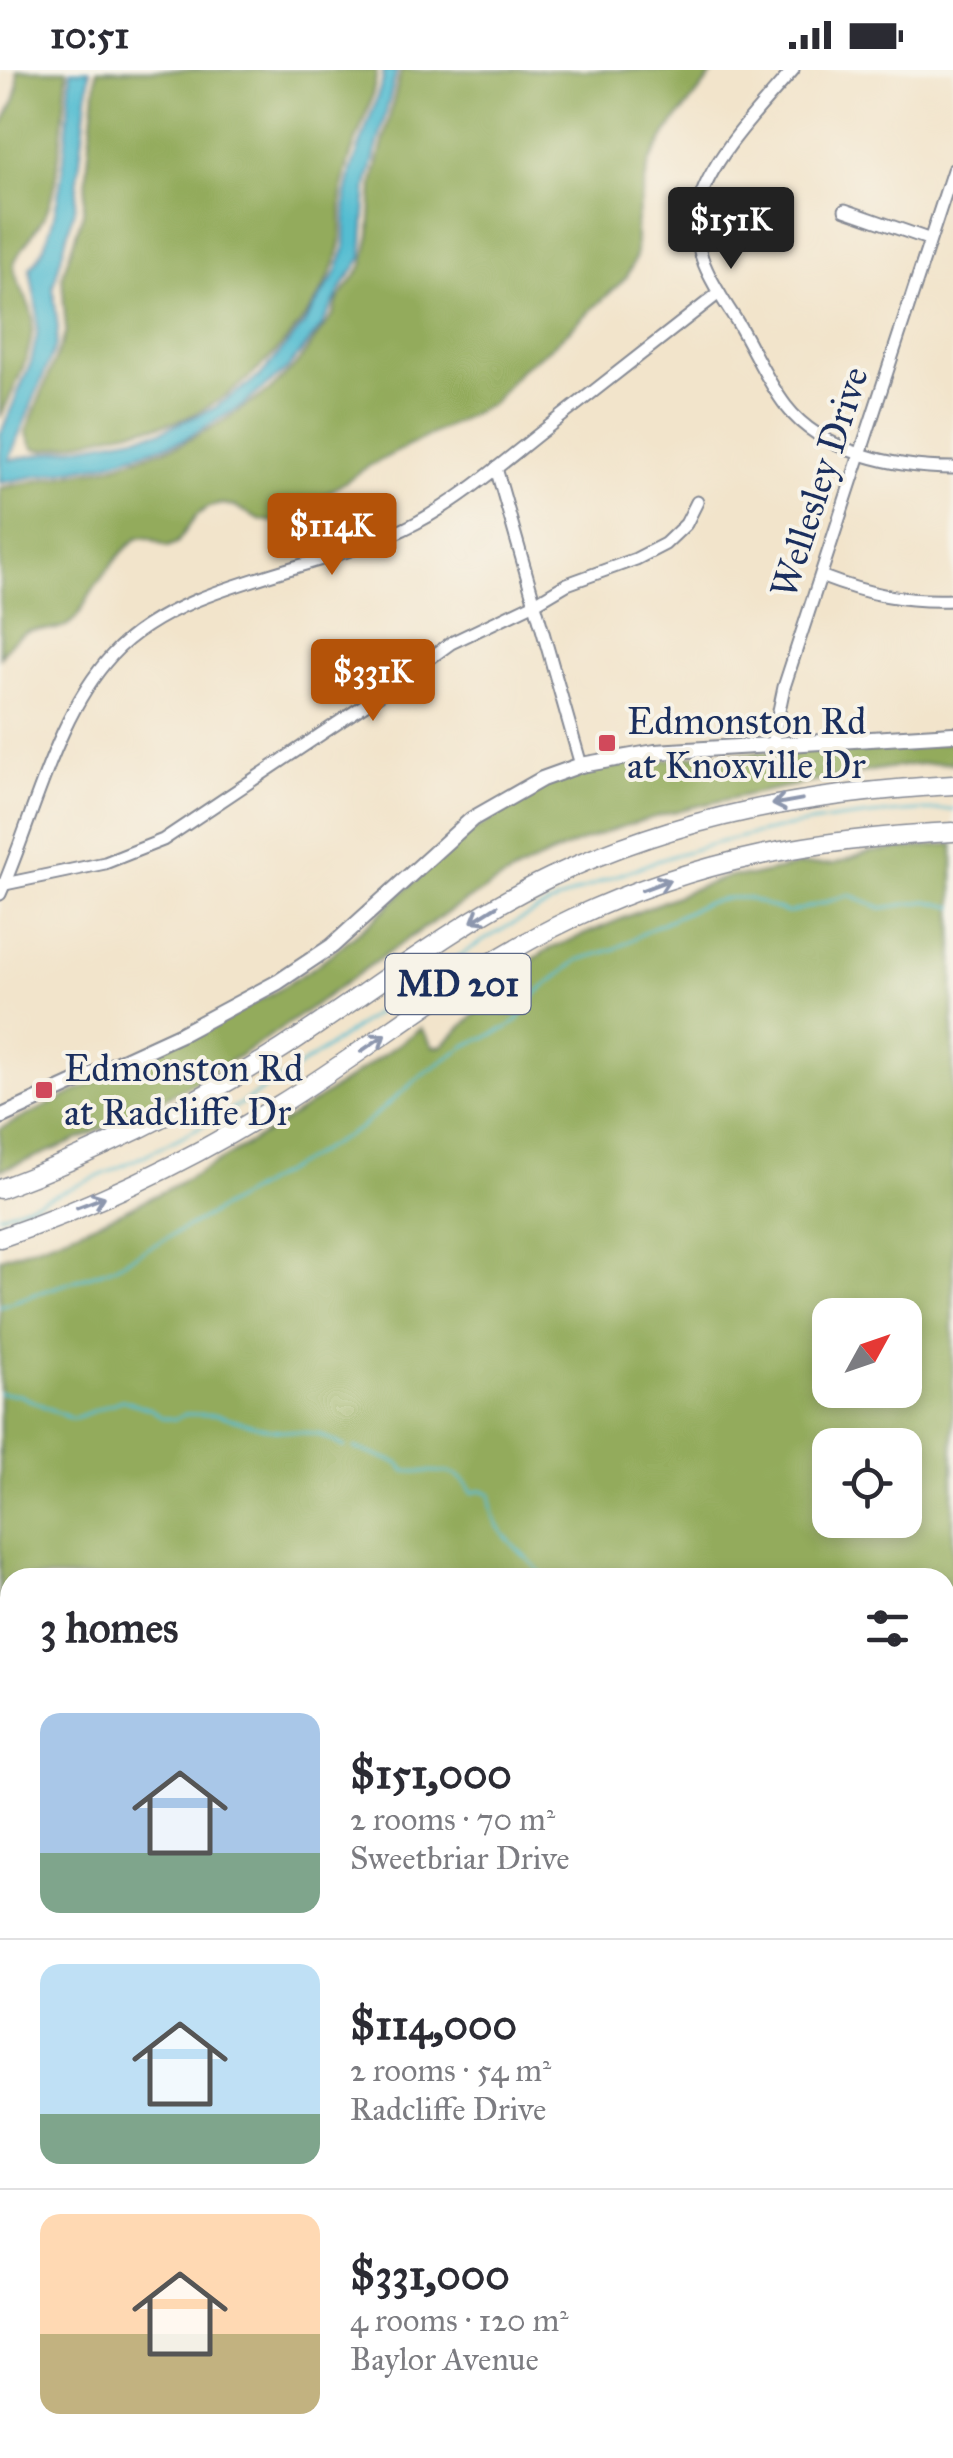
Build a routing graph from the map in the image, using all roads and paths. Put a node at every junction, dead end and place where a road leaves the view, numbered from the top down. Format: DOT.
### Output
graph roads {
  1 [pos="793,70"];
  2 [pos="953,173"];
  3 [pos="846,210"];
  4 [pos="928,238"];
  5 [pos="718,293"];
  6 [pos="860,454"];
  7 [pos="496,468"];
  8 [pos="953,468"];
  9 [pos="697,502"];
  10 [pos="823,577"];
  11 [pos="953,600"];
  12 [pos="535,603"];
  13 [pos="953,734"];
  14 [pos="772,744"];
  15 [pos="581,765"];
  16 [pos="953,785"];
  17 [pos="953,832"];
  18 [pos="2,889"];
  19 [pos="2,1112"];
  20 [pos="0,1189"];
  21 [pos="0,1238"];
  1 -- 5 [label="street"];
  2 -- 4 [label="street, Wellesley Drive"];
  3 -- 4 [label="street"];
  4 -- 6 [label="street, Wellesley Drive"];
  5 -- 6 [label="street"];
  5 -- 7 [label="street"];
  6 -- 8 [label="street"];
  6 -- 10 [label="street, Wellesley Drive"];
  7 -- 12 [label="street"];
  7 -- 18 [label="street"];
  9 -- 12 [label="street"];
  10 -- 11 [label="street"];
  10 -- 14 [label="street, Wellesley Drive"];
  12 -- 15 [label="street"];
  12 -- 18 [label="street"];
  13 -- 14 [label="street"];
  14 -- 15 [label="street"];
  15 -- 19 [label="street"];
  16 -- 20 [label="main road, MD 201, one-way"];
  21 -- 17 [label="main road, MD 201, one-way"];
}
